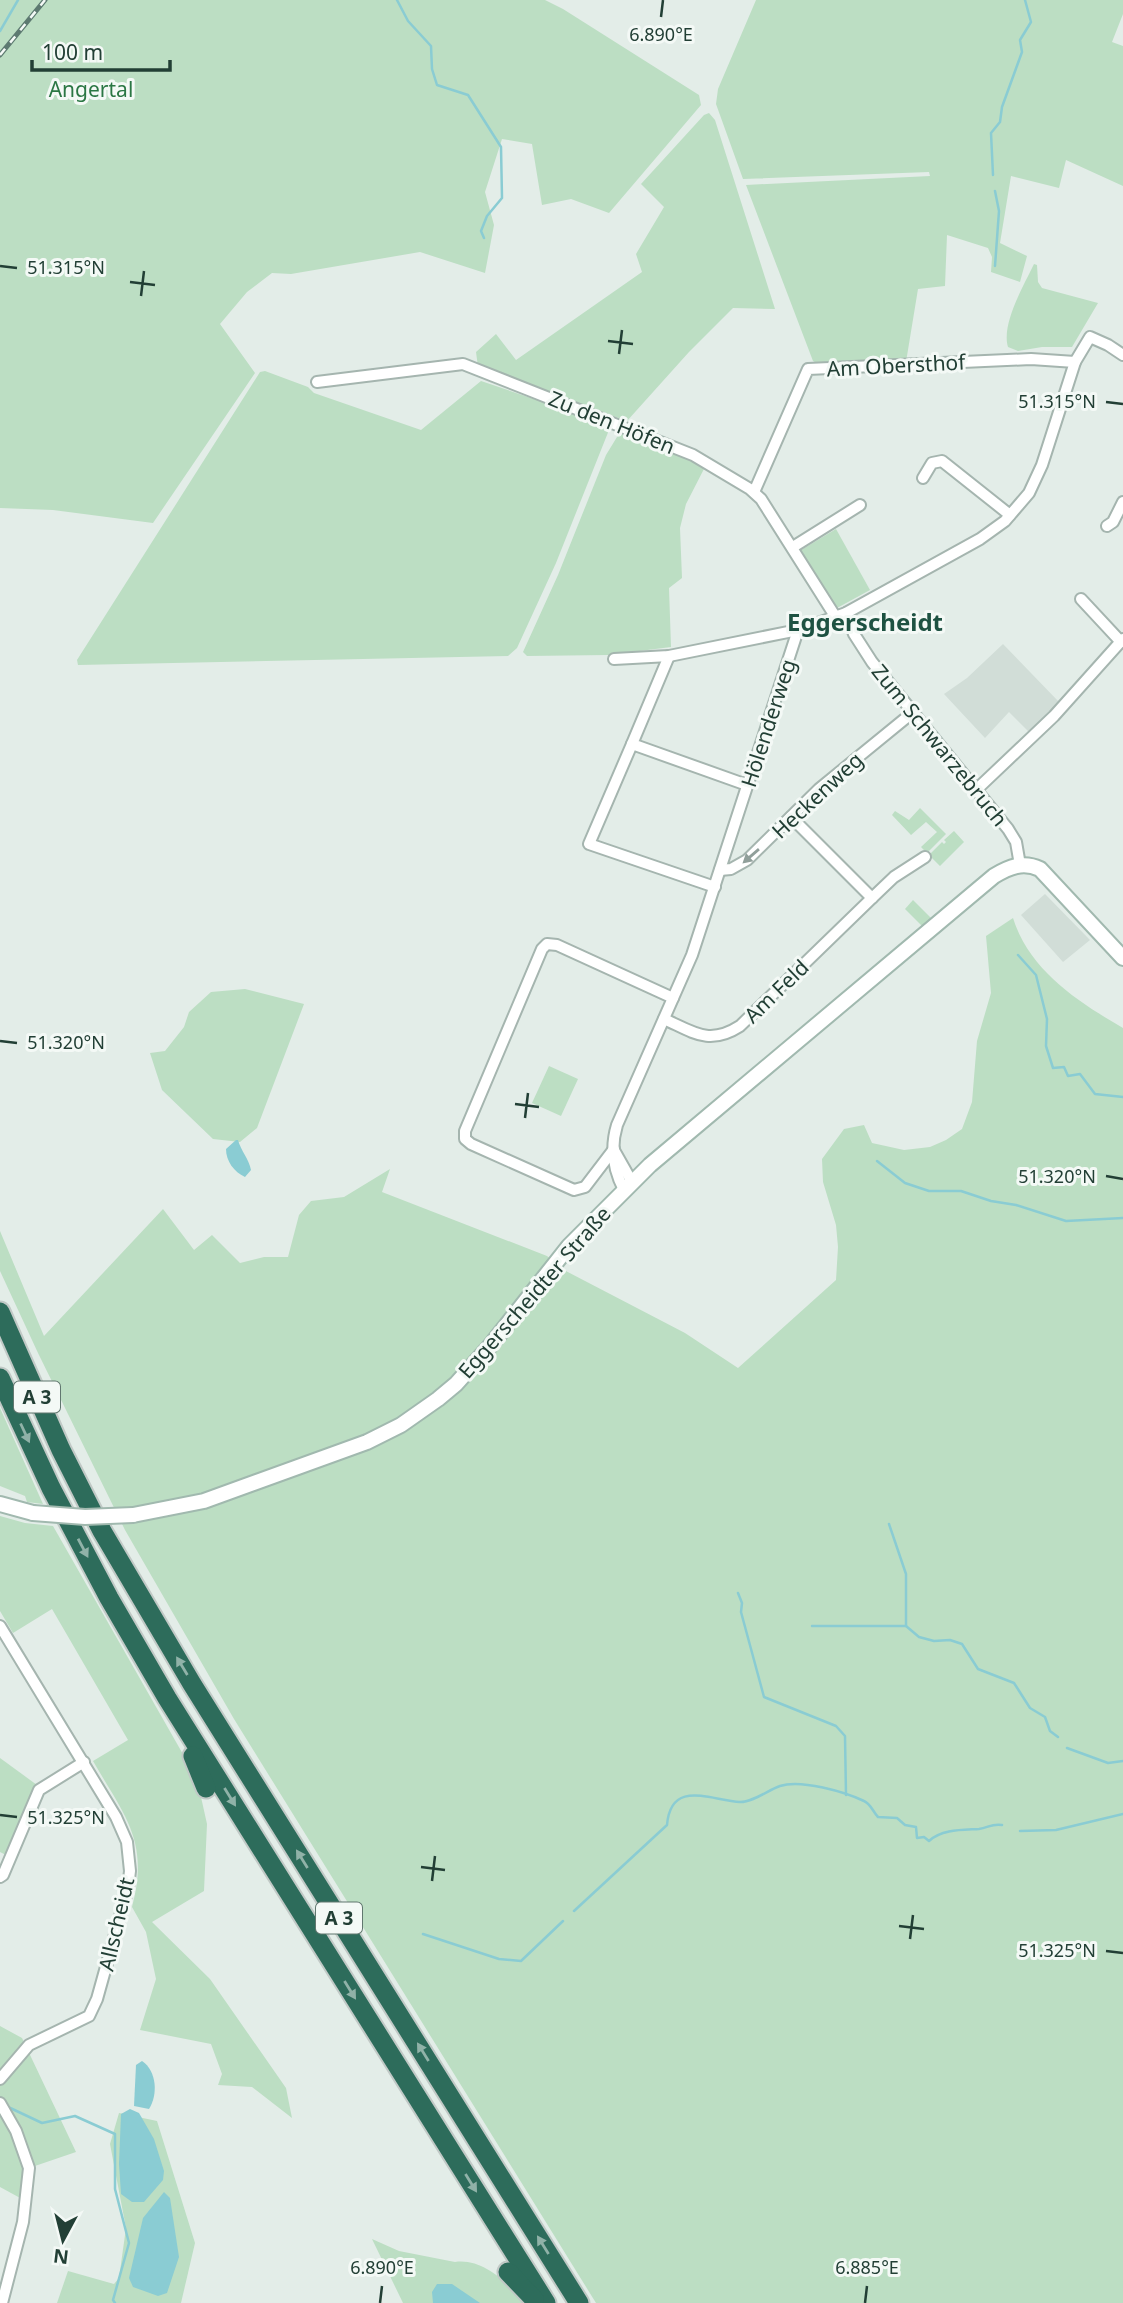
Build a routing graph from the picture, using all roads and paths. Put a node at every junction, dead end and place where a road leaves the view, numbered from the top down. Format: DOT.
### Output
graph roads {
  1 [pos="1123,355"];
  2 [pos="1075,362"];
  3 [pos="317,382"];
  4 [pos="923,478"];
  5 [pos="754,492"];
  6 [pos="1123,502"];
  7 [pos="860,505"];
  8 [pos="1010,515"];
  9 [pos="1107,526"];
  10 [pos="793,547"];
  11 [pos="1081,599"];
  12 [pos="841,614"];
  13 [pos="798,630"];
  14 [pos="1122,641"];
  15 [pos="669,656"];
  16 [pos="614,659"];
  17 [pos="912,713"];
  18 [pos="632,744"];
  19 [pos="747,785"];
  20 [pos="976,790"];
  21 [pos="791,817"];
  22 [pos="925,856"];
  23 [pos="1020,865"];
  24 [pos="720,870"];
  25 [pos="715,887"];
  26 [pos="872,898"];
  27 [pos="1123,958"];
  28 [pos="673,998"];
  29 [pos="664,1019"];
  30 [pos="614,1149"];
  31 [pos="628,1186"];
  32 [pos="0,1312"];
  33 [pos="0,1378"];
  34 [pos="0,1504"];
  35 [pos="1,1630"];
  36 [pos="167,1698"];
  37 [pos="84,1762"];
  38 [pos="206,1788"];
  39 [pos="0,1877"];
  40 [pos="0,2079"];
  41 [pos="0,2103"];
  42 [pos="508,2272"];
  43 [pos="2,2303"];
  44 [pos="538,2303"];
  45 [pos="546,2303"];
  46 [pos="579,2303"];
  1 -- 2 [label="street, Hölenderweg"];
  2 -- 5 [label="street, Am Obersthof"];
  2 -- 8 [label="street, Hölenderweg"];
  3 -- 5 [label="street, Zu den Höfen"];
  4 -- 8 [label="street"];
  5 -- 10 [label="street, Zu den Höfen"];
  6 -- 9 [label="street"];
  7 -- 10 [label="street"];
  8 -- 12 [label="street, Hölenderweg"];
  10 -- 12 [label="street, Zu den Höfen"];
  11 -- 14 [label="street"];
  12 -- 13 [label="street, Hölenderweg"];
  12 -- 17 [label="street, Zum Schwarzebruch"];
  13 -- 15 [label="street"];
  13 -- 19 [label="street, Hölenderweg"];
  14 -- 20 [label="street"];
  15 -- 16 [label="street"];
  15 -- 18 [label="street"];
  17 -- 20 [label="street, Zum Schwarzebruch"];
  17 -- 21 [label="street, Heckenweg"];
  18 -- 19 [label="street"];
  18 -- 25 [label="street"];
  19 -- 24 [label="street, Hölenderweg"];
  20 -- 23 [label="street, Zum Schwarzebruch"];
  21 -- 24 [label="street, Heckenweg, one-way"];
  21 -- 26 [label="street"];
  22 -- 26 [label="street, Am Feld"];
  23 -- 27 [label="street"];
  23 -- 31 [label="street, Eggerscheidter Straße"];
  24 -- 25 [label="street, Hölenderweg"];
  25 -- 28 [label="street, Hölenderweg"];
  26 -- 29 [label="street, Am Feld"];
  28 -- 29 [label="street, Hölenderweg"];
  28 -- 30 [label="street"];
  29 -- 30 [label="street, Hölenderweg"];
  30 -- 31 [label="street, Hölenderweg"];
  31 -- 34 [label="street, Eggerscheidter Straße, bridge"];
  46 -- 32 [label="highway, A 3, one-way"];
  33 -- 36 [label="highway, A 3, one-way"];
  35 -- 37 [label="street, Allscheidt"];
  36 -- 38 [label="highway"];
  36 -- 45 [label="highway, A 3, one-way"];
  37 -- 39 [label="street"];
  37 -- 40 [label="street, Allscheidt"];
  41 -- 43 [label="street"];
  42 -- 44 [label="highway"];
}
